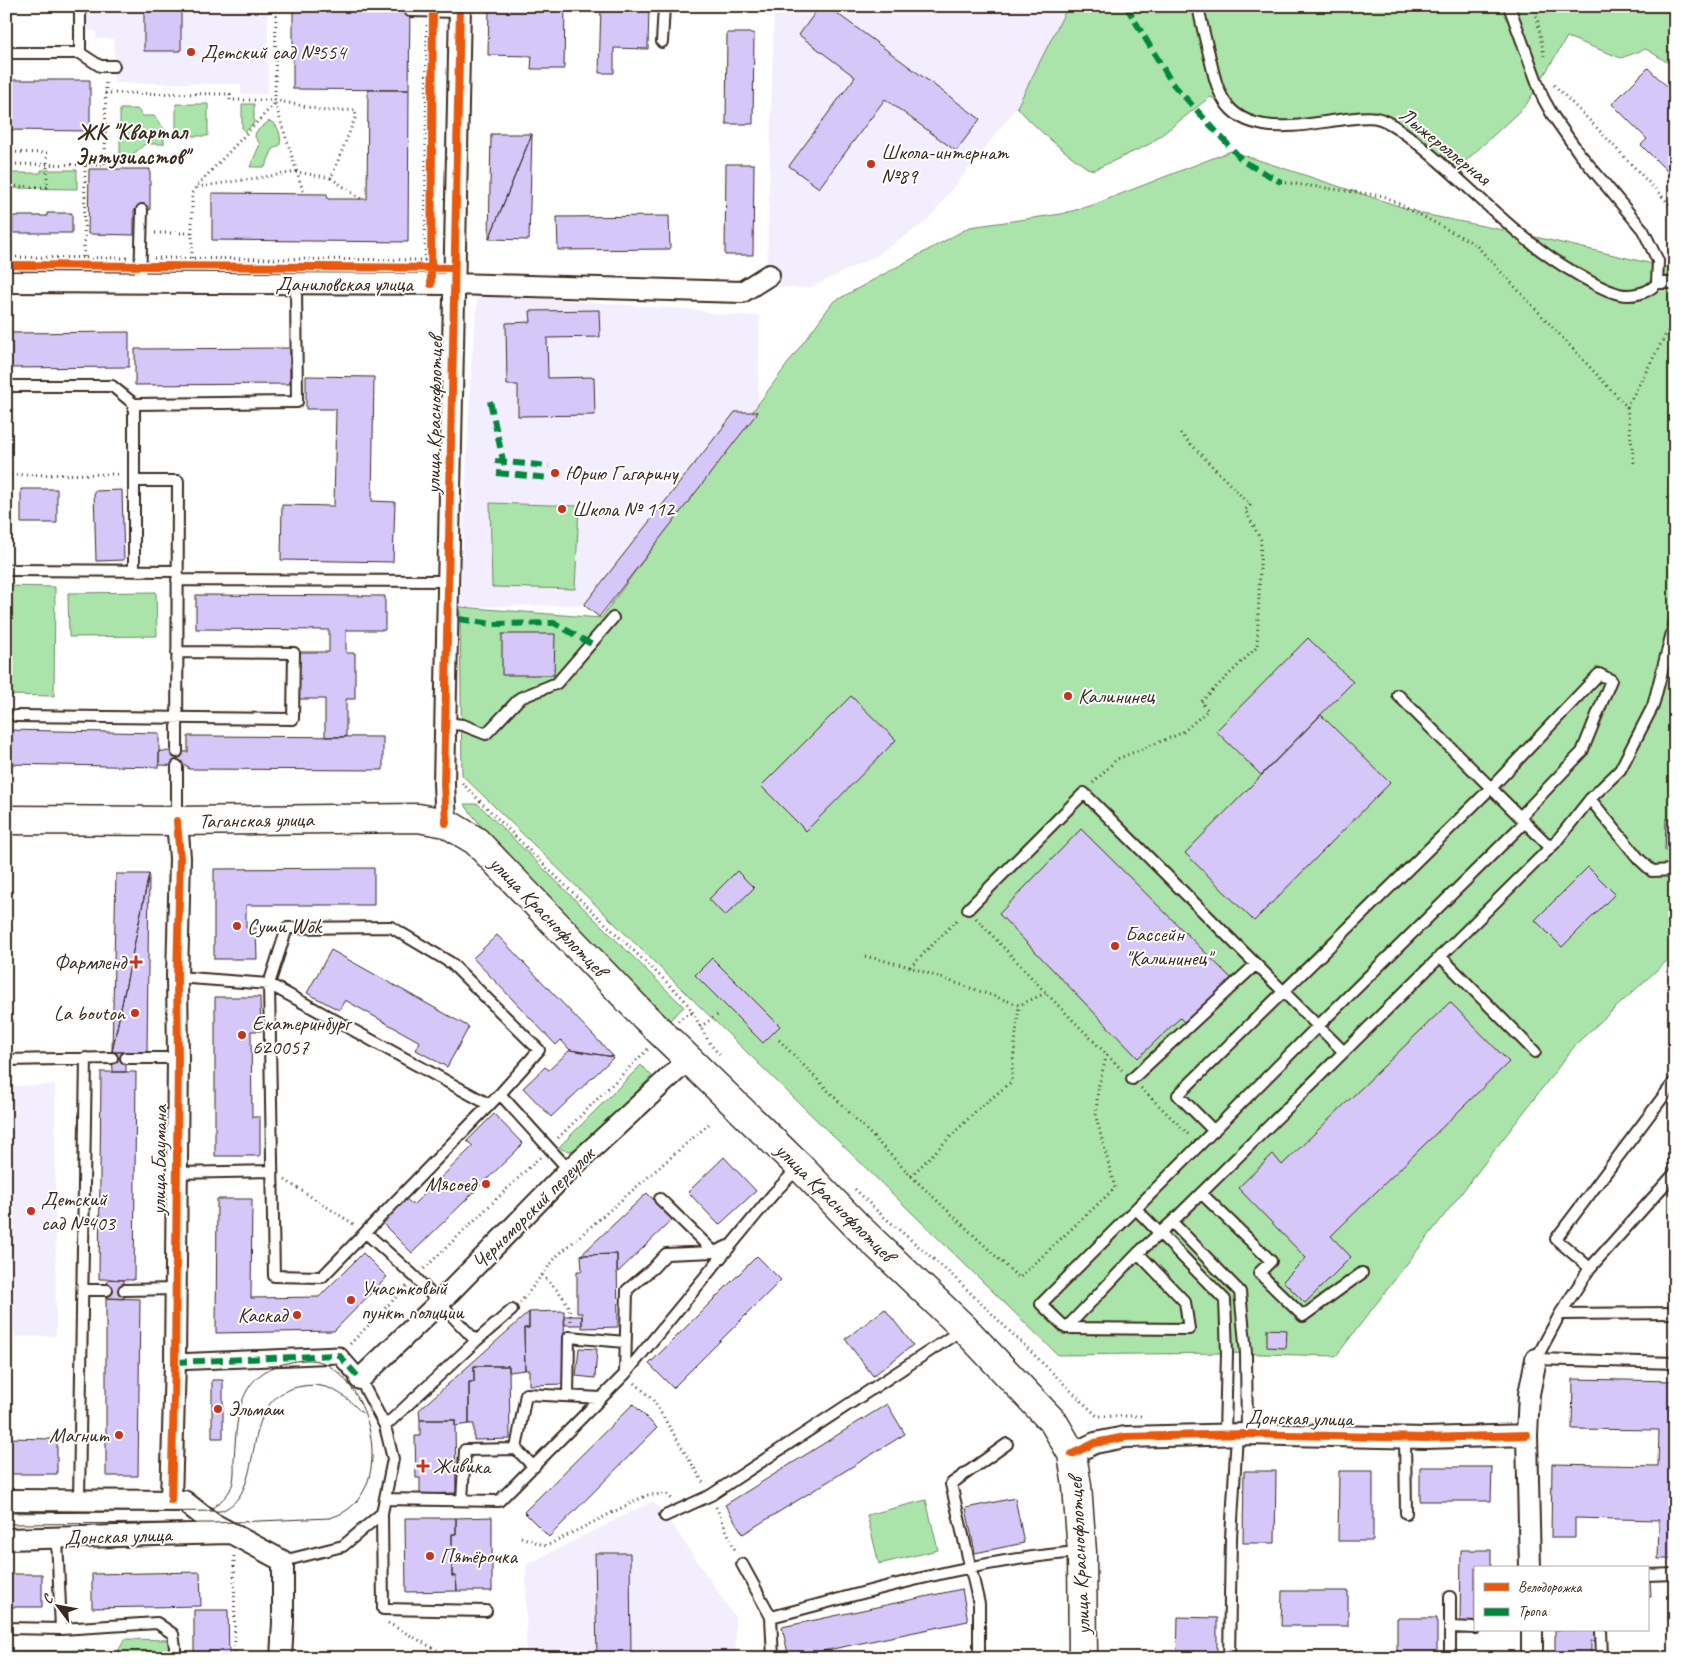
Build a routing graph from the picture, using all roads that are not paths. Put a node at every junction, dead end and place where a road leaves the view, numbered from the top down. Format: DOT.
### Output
graph roads {
  1 [pos="80,6"];
  2 [pos="664,6"];
  3 [pos="1198,6"];
  4 [pos="1509,6"];
  5 [pos="460,9"];
  6 [pos="410,11"];
  7 [pos="662,42"];
  8 [pos="6,53"];
  9 [pos="80,54"];
  10 [pos="110,66"];
  11 [pos="142,210"];
  12 [pos="141,269"];
  13 [pos="770,274"];
  14 [pos="6,282"];
  15 [pos="1657,283"];
  16 [pos="1675,283"];
  17 [pos="296,284"];
  18 [pos="454,284"];
  19 [pos="6,386"];
  20 [pos="134,404"];
  21 [pos="134,477"];
  22 [pos="6,570"];
  23 [pos="134,571"];
  24 [pos="177,575"];
  25 [pos="448,581"];
  26 [pos="613,618"];
  27 [pos="1675,621"];
  28 [pos="177,652"];
  29 [pos="1398,695"];
  30 [pos="16,716"];
  31 [pos="176,718"];
  32 [pos="445,723"];
  33 [pos="177,752"];
  34 [pos="177,766"];
  35 [pos="1490,788"];
  36 [pos="1590,798"];
  37 [pos="6,820"];
  38 [pos="1522,820"];
  39 [pos="177,821"];
  40 [pos="446,823"];
  41 [pos="1550,848"];
  42 [pos="1675,870"];
  43 [pos="968,909"];
  44 [pos="1440,956"];
  45 [pos="1255,965"];
  46 [pos="178,977"];
  47 [pos="269,984"];
  48 [pos="1282,991"];
  49 [pos="1318,1026"];
  50 [pos="1344,1052"];
  51 [pos="1535,1052"];
  52 [pos="86,1058"];
  53 [pos="112,1058"];
  54 [pos="126,1058"];
  55 [pos="178,1058"];
  56 [pos="6,1060"];
  57 [pos="688,1060"];
  58 [pos="1132,1079"];
  59 [pos="1675,1081"];
  60 [pos="500,1094"];
  61 [pos="488,1104"];
  62 [pos="1214,1131"];
  63 [pos="800,1167"];
  64 [pos="569,1170"];
  65 [pos="272,1171"];
  66 [pos="176,1174"];
  67 [pos="1675,1174"];
  68 [pos="1201,1193"];
  69 [pos="660,1199"];
  70 [pos="1136,1209"];
  71 [pos="1172,1222"];
  72 [pos="366,1233"];
  73 [pos="1159,1233"];
  74 [pos="732,1244"];
  75 [pos="714,1252"];
  76 [pos="1138,1253"];
  77 [pos="1590,1268"];
  78 [pos="1362,1273"];
  79 [pos="176,1289"];
  80 [pos="83,1290"];
  81 [pos="108,1290"];
  82 [pos="124,1290"];
  83 [pos="439,1302"];
  84 [pos="512,1310"];
  85 [pos="1675,1313"];
  86 [pos="1560,1314"];
  87 [pos="964,1328"];
  88 [pos="1066,1328"];
  89 [pos="476,1341"];
  90 [pos="625,1342"];
  91 [pos="1536,1359"];
  92 [pos="175,1362"];
  93 [pos="1675,1363"];
  94 [pos="625,1374"];
  95 [pos="360,1379"];
  96 [pos="568,1396"];
  97 [pos="601,1398"];
  98 [pos="385,1426"];
  99 [pos="1237,1434"];
  100 [pos="1527,1435"];
  101 [pos="1405,1437"];
  102 [pos="1007,1444"];
  103 [pos="516,1449"];
  104 [pos="1072,1454"];
  105 [pos="534,1466"];
  106 [pos="385,1499"];
  107 [pos="6,1500"];
  108 [pos="79,1500"];
  109 [pos="171,1500"];
  110 [pos="462,1500"];
  111 [pos="382,1513"];
  112 [pos="1406,1513"];
  113 [pos="665,1516"];
  114 [pos="229,1533"];
  115 [pos="57,1538"];
  116 [pos="6,1539"];
  117 [pos="1082,1552"];
  118 [pos="283,1561"];
  119 [pos="742,1564"];
  120 [pos="1530,1566"];
  121 [pos="970,1567"];
  122 [pos="1675,1574"];
  123 [pos="1648,1575"];
  124 [pos="1450,1597"];
  125 [pos="486,1610"];
  126 [pos="771,1617"];
  127 [pos="1450,1627"];
  128 [pos="6,1628"];
  129 [pos="1474,1628"];
  130 [pos="61,1630"];
  131 [pos="1532,1632"];
  132 [pos="1601,1632"];
  133 [pos="175,1658"];
  134 [pos="281,1658"];
  135 [pos="773,1658"];
  136 [pos="980,1658"];
  137 [pos="1083,1658"];
  138 [pos="1229,1658"];
  139 [pos="1450,1658"];
  140 [pos="1532,1658"];
  141 [pos="1602,1658"];
  1 -- 9 [label="lane"];
  2 -- 7 [label="lane"];
  3 -- 15 [label="lane, Лыжероллерная"];
  4 -- 15 [label="lane"];
  5 -- 6 [label="lane"];
  5 -- 18 [label="street, улица Краснофлотцев"];
  8 -- 9 [label="lane"];
  9 -- 10 [label="lane"];
  11 -- 12 [label="lane"];
  12 -- 14 [label="street, Даниловская улица"];
  12 -- 17 [label="street, Даниловская улица"];
  13 -- 18 [label="street, Даниловская улица"];
  15 -- 16 [label="lane, Лыжероллерная"];
  17 -- 18 [label="street, Даниловская улица"];
  17 -- 20 [label="lane"];
  18 -- 25 [label="street, улица Краснофлотцев"];
  19 -- 20 [label="lane"];
  20 -- 21 [label="lane"];
  21 -- 23 [label="lane"];
  21 -- 24 [label="lane"];
  22 -- 23 [label="lane"];
  23 -- 24 [label="lane"];
  24 -- 25 [label="lane"];
  24 -- 28 [label="lane"];
  25 -- 32 [label="street, улица Краснофлотцев"];
  26 -- 32 [label="lane"];
  27 -- 36 [label="lane"];
  28 -- 31 [label="lane"];
  28 -- 31 [label="lane"];
  29 -- 35 [label="lane"];
  30 -- 31 [label="lane"];
  31 -- 33 [label="lane"];
  32 -- 40 [label="street, улица Краснофлотцев"];
  34 -- 39 [label="lane"];
  35 -- 38 [label="lane"];
  35 -- 38 [label="lane"];
  35 -- 48 [label="lane"];
  36 -- 41 [label="lane"];
  36 -- 42 [label="lane"];
  37 -- 39 [label="main road, Таганская улица"];
  38 -- 41 [label="lane"];
  38 -- 49 [label="lane"];
  39 -- 40 [label="main road, Таганская улица"];
  39 -- 46 [label="street, улица Баумана"];
  40 -- 57 [label="main road, улица Краснофлотцев"];
  41 -- 44 [label="lane"];
  43 -- 45 [label="lane"];
  44 -- 50 [label="lane"];
  44 -- 51 [label="lane"];
  45 -- 48 [label="lane"];
  45 -- 58 [label="lane"];
  46 -- 47 [label="lane"];
  46 -- 55 [label="street, улица Баумана"];
  47 -- 60 [label="lane"];
  47 -- 61 [label="lane"];
  47 -- 65 [label="lane"];
  48 -- 49 [label="lane"];
  48 -- 62 [label="lane"];
  49 -- 50 [label="lane"];
  49 -- 62 [label="lane"];
  50 -- 68 [label="lane"];
  52 -- 53 [label="lane"];
  52 -- 56 [label="lane"];
  52 -- 80 [label="lane"];
  54 -- 55 [label="lane"];
  55 -- 66 [label="street, улица Баумана"];
  57 -- 63 [label="main road, улица Краснофлотцев"];
  57 -- 64 [label="street, Черноморский переулок"];
  59 -- 77 [label="lane"];
  60 -- 61 [label="lane"];
  60 -- 64 [label="lane"];
  61 -- 72 [label="lane"];
  62 -- 70 [label="lane"];
  63 -- 74 [label="lane"];
  63 -- 87 [label="main road, улица Краснофлотцев"];
  64 -- 83 [label="street, Черноморский переулок"];
  65 -- 66 [label="lane"];
  65 -- 72 [label="lane"];
  66 -- 79 [label="street, улица Баумана"];
  67 -- 77 [label="lane"];
  68 -- 71 [label="lane"];
  68 -- 78 [label="lane"];
  69 -- 75 [label="lane"];
  70 -- 73 [label="lane"];
  70 -- 88 [label="lane"];
  71 -- 73 [label="lane"];
  71 -- 99 [label="lane"];
  72 -- 83 [label="lane"];
  73 -- 76 [label="lane"];
  73 -- 99 [label="lane"];
  74 -- 75 [label="lane"];
  74 -- 94 [label="lane"];
  75 -- 90 [label="lane"];
  76 -- 88 [label="lane"];
  76 -- 88 [label="lane"];
  77 -- 86 [label="lane"];
  79 -- 82 [label="lane"];
  79 -- 92 [label="street, улица Баумана"];
  80 -- 81 [label="lane"];
  80 -- 108 [label="lane"];
  83 -- 89 [label="lane"];
  83 -- 95 [label="street, Черноморский переулок"];
  84 -- 89 [label="lane"];
  85 -- 86 [label="lane"];
  86 -- 91 [label="lane"];
  87 -- 104 [label="main road, улица Краснофлотцев"];
  87 -- 113 [label="lane"];
  89 -- 98 [label="lane"];
  90 -- 94 [label="lane"];
  90 -- 96 [label="lane"];
  91 -- 93 [label="lane"];
  91 -- 100 [label="street"];
  92 -- 95 [label="street"];
  92 -- 109 [label="street, улица Баумана"];
  94 -- 97 [label="lane"];
  95 -- 98 [label="lane"];
  96 -- 97 [label="lane"];
  96 -- 103 [label="lane"];
  97 -- 105 [label="lane"];
  98 -- 106 [label="lane"];
  99 -- 101 [label="street, Донская улица"];
  99 -- 104 [label="street, Донская улица"];
  99 -- 138 [label="lane"];
  100 -- 101 [label="street, Донская улица"];
  100 -- 120 [label="street"];
  101 -- 112 [label="lane"];
  102 -- 121 [label="lane"];
  103 -- 105 [label="lane"];
  103 -- 110 [label="lane"];
  104 -- 117 [label="main road, улица Краснофлотцев"];
  105 -- 110 [label="lane"];
  106 -- 110 [label="lane"];
  106 -- 111 [label="lane"];
  107 -- 108 [label="street, Донская улица"];
  108 -- 109 [label="street, Донская улица"];
  109 -- 114 [label="street"];
  111 -- 118 [label="lane"];
  111 -- 125 [label="lane"];
  114 -- 115 [label="street, Донская улица"];
  114 -- 118 [label="street"];
  115 -- 116 [label="street, Донская улица"];
  115 -- 130 [label="lane"];
  117 -- 121 [label="lane"];
  117 -- 137 [label="main road, улица Краснофлотцев"];
  118 -- 134 [label="street"];
  119 -- 126 [label="lane"];
  121 -- 126 [label="lane"];
  121 -- 136 [label="lane"];
  122 -- 123 [label="lane"];
  124 -- 127 [label="lane"];
  126 -- 135 [label="lane"];
  127 -- 129 [label="lane"];
  127 -- 139 [label="lane"];
  128 -- 130 [label="lane"];
  130 -- 133 [label="lane"];
  131 -- 140 [label="street"];
  132 -- 141 [label="lane"];
}
